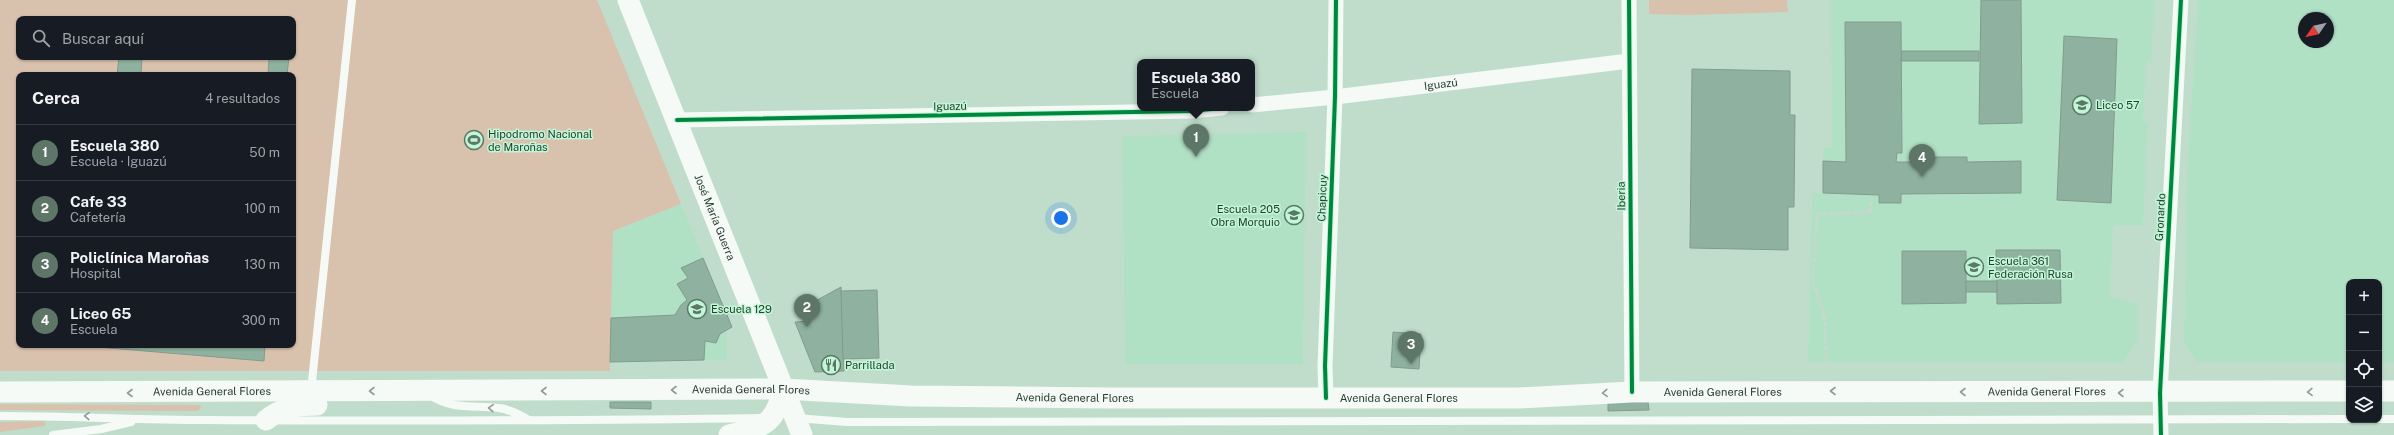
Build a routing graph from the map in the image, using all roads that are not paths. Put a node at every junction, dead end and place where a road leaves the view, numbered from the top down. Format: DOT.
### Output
graph roads {
  1 [pos="352,0"];
  2 [pos="628,0"];
  3 [pos="1336,0"];
  4 [pos="1629,0"];
  5 [pos="2181,0"];
  6 [pos="1629,61"];
  7 [pos="1335,97"];
  8 [pos="1255,105"];
  9 [pos="1191,111"];
  10 [pos="677,120"];
  11 [pos="782,389"];
  12 [pos="311,391"];
  13 [pos="416,391"];
  14 [pos="2346,391"];
  15 [pos="2382,391"];
  16 [pos="2394,391"];
  17 [pos="0,392"];
  18 [pos="267,392"];
  19 [pos="1632,392"];
  20 [pos="2160,393"];
  21 [pos="1326,398"];
  22 [pos="0,416"];
  23 [pos="140,419"];
  24 [pos="528,419"];
  25 [pos="2161,419"];
  26 [pos="2346,419"];
  27 [pos="2382,419"];
  28 [pos="2394,419"];
  29 [pos="787,421"];
  30 [pos="265,428"];
  31 [pos="53,435"];
  32 [pos="729,435"];
  33 [pos="2161,435"];
  1 -- 12 [label="lane"];
  2 -- 10 [label="main road, José María Guerra"];
  3 -- 7 [label="street, Chapicuy"];
  4 -- 6 [label="street, Iberia"];
  5 -- 20 [label="street, Gronardo"];
  6 -- 7 [label="street, Iguazú"];
  6 -- 19 [label="street, Iberia"];
  7 -- 8 [label="street, Iguazú"];
  7 -- 21 [label="street, Chapicuy"];
  9 -- 10 [label="street, Iguazú"];
  10 -- 11 [label="main road, José María Guerra"];
  11 -- 13 [label="main road, Avenida General Flores, one-way"];
  11 -- 21 [label="main road, Avenida General Flores"];
  11 -- 29 [label="main road"];
  13 -- 12 [label="main road, Avenida General Flores, one-way"];
  12 -- 18 [label="main road, Avenida General Flores"];
  24 -- 13 [label="lane, one-way"];
  13 -- 30 [label="main road"];
  14 -- 20 [label="main road, Avenida General Flores, one-way"];
  15 -- 16 [label="main road"];
  18 -- 17 [label="main road, Avenida General Flores, one-way"];
  18 -- 30 [label="main road"];
  20 -- 19 [label="main road, Avenida General Flores, one-way"];
  19 -- 21 [label="main road, Avenida General Flores, one-way"];
  20 -- 25 [label="street, Gronardo"];
  23 -- 22 [label="lane, one-way"];
  23 -- 30 [label="lane"];
  23 -- 31 [label="lane"];
  24 -- 29 [label="lane"];
  24 -- 30 [label="lane"];
  25 -- 26 [label="lane"];
  25 -- 29 [label="lane"];
  25 -- 33 [label="street, Gronardo"];
  27 -- 28 [label="lane"];
  29 -- 32 [label="main road"];
}
